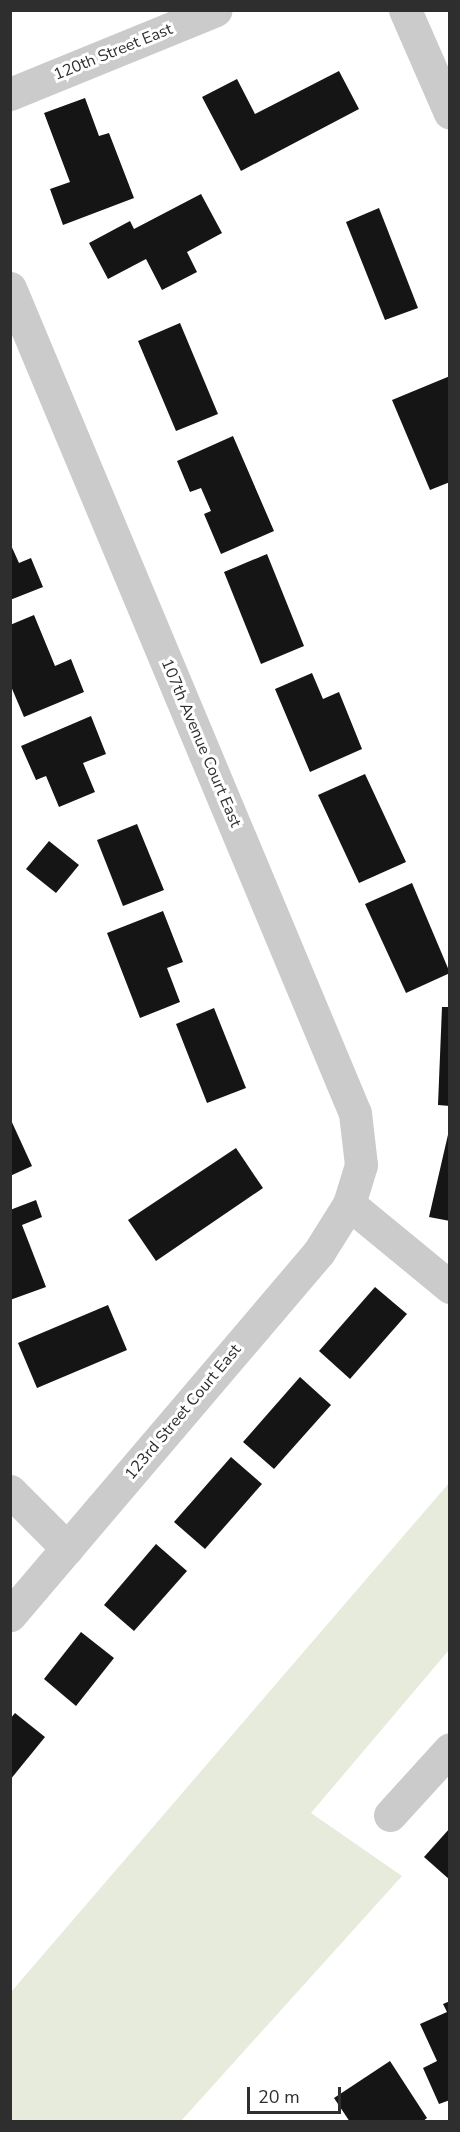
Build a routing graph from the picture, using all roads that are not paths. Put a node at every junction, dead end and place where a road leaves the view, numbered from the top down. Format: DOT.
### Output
graph roads {
  1 [pos="216,10"];
  2 [pos="405,10"];
  3 [pos="10,94"];
  4 [pos="450,113"];
  5 [pos="10,288"];
  6 [pos="349,1204"];
  7 [pos="450,1287"];
  8 [pos="10,1491"];
  9 [pos="67,1548"];
  10 [pos="10,1615"];
  11 [pos="450,1749"];
  12 [pos="390,1815"];
  1 -- 3 [label="street, 120th Street East"];
  2 -- 4 [label="street"];
  5 -- 6 [label="street, 107th Avenue Court East"];
  6 -- 7 [label="street"];
  6 -- 9 [label="street, 123rd Street Court East"];
  8 -- 9 [label="street"];
  9 -- 10 [label="street, 123rd Street Court East"];
  11 -- 12 [label="street"];
}
